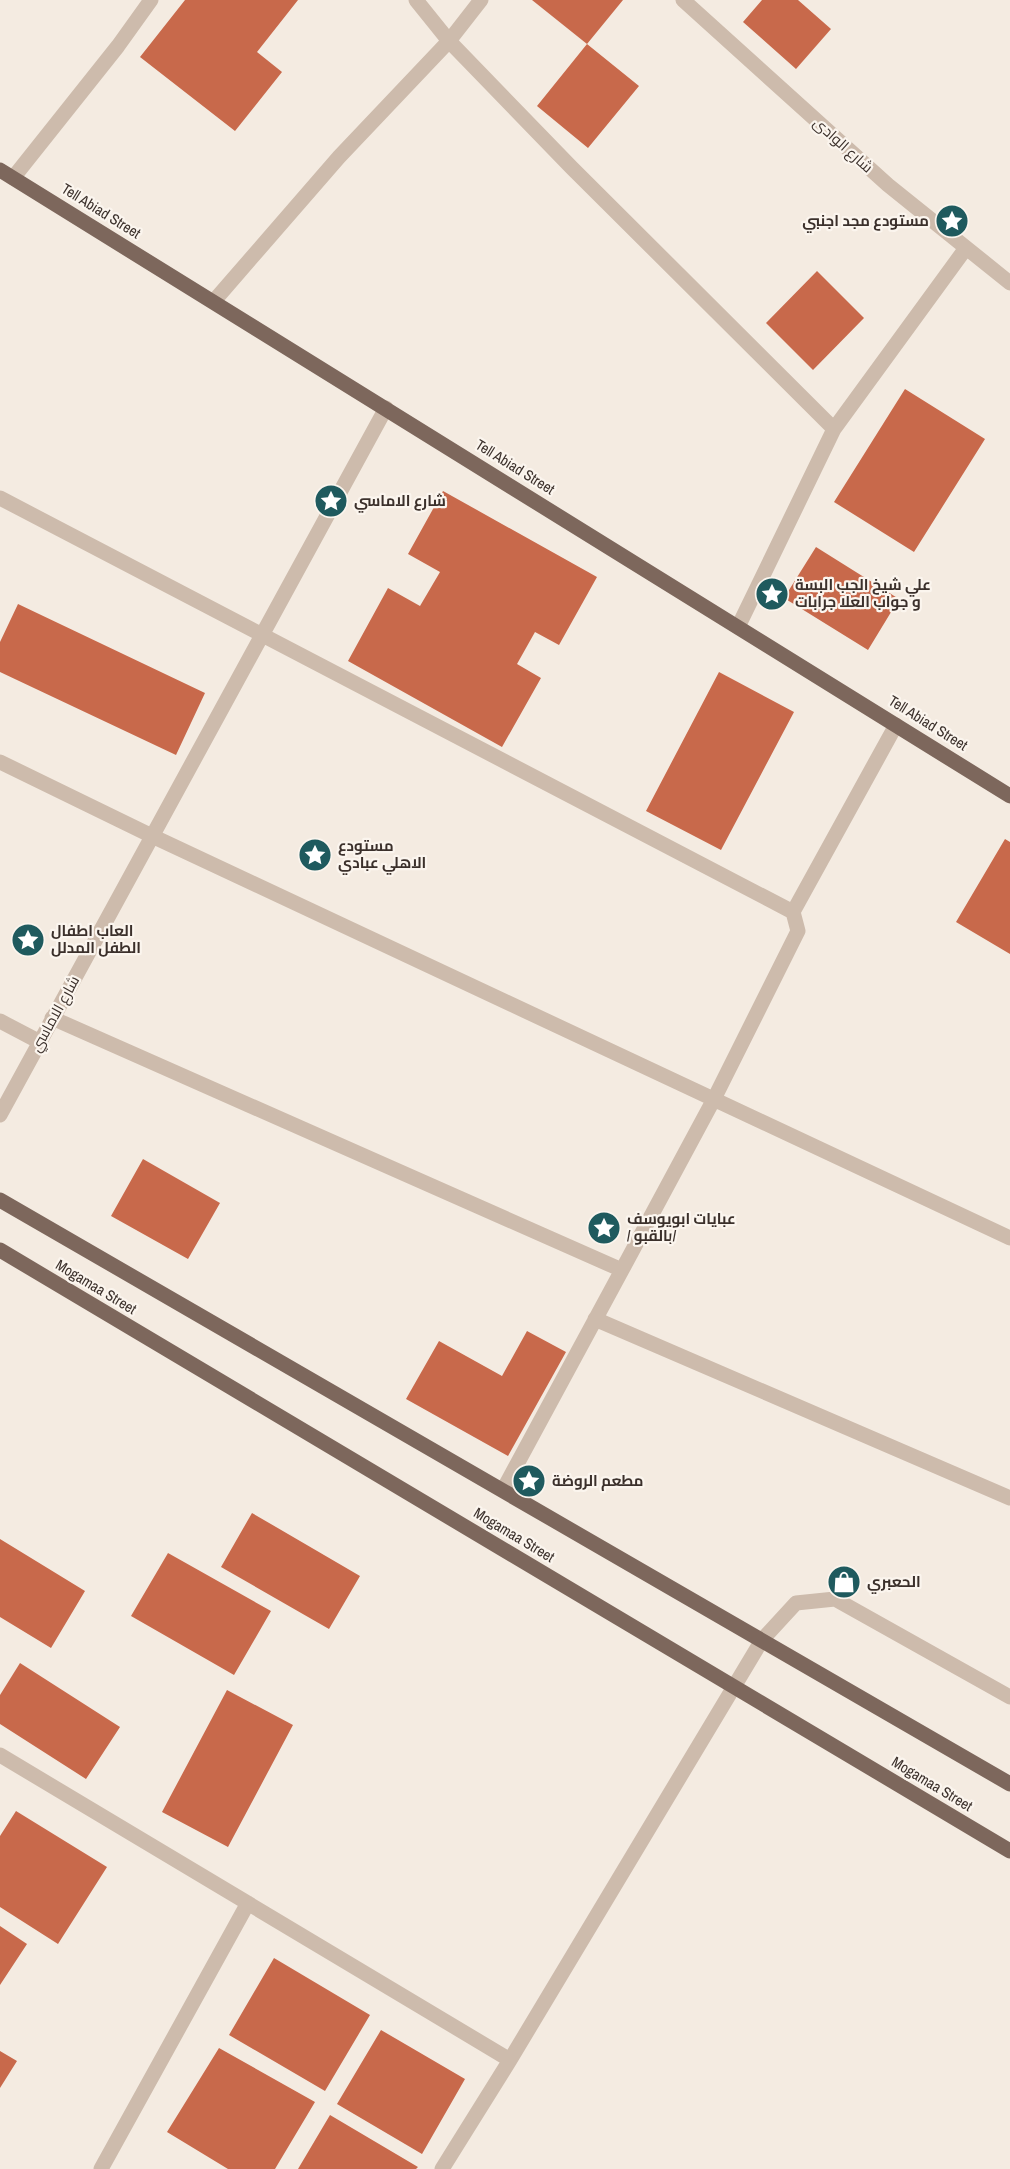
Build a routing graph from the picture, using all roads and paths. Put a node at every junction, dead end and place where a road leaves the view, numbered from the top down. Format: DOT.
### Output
graph roads {
  1 [pos="151,0"];
  2 [pos="416,0"];
  3 [pos="481,0"];
  4 [pos="682,0"];
  5 [pos="449,41"];
  6 [pos="7,174"];
  7 [pos="966,248"];
  8 [pos="1010,283"];
  9 [pos="214,301"];
  10 [pos="386,408"];
  11 [pos="834,429"];
  12 [pos="0,498"];
  13 [pos="738,627"];
  14 [pos="262,635"];
  15 [pos="896,725"];
  16 [pos="0,762"];
  17 [pos="1010,796"];
  18 [pos="153,836"];
  19 [pos="794,912"];
  20 [pos="52,1018"];
  21 [pos="0,1021"];
  22 [pos="40,1042"];
  23 [pos="714,1099"];
  24 [pos="0,1114"];
  25 [pos="0,1200"];
  26 [pos="1010,1238"];
  27 [pos="0,1250"];
  28 [pos="622,1270"];
  29 [pos="595,1319"];
  30 [pos="503,1490"];
  31 [pos="1010,1498"];
  32 [pos="762,1640"];
  33 [pos="733,1687"];
  34 [pos="1010,1697"];
  35 [pos="1,1757"];
  36 [pos="1010,1784"];
  37 [pos="1010,1851"];
  38 [pos="248,1903"];
  39 [pos="510,2060"];
  40 [pos="101,2169"];
  41 [pos="442,2169"];
  1 -- 6 [label="street"];
  2 -- 5 [label="street"];
  3 -- 5 [label="street"];
  4 -- 7 [label="street, شارع الوادى"];
  5 -- 9 [label="street"];
  5 -- 11 [label="street"];
  6 -- 9 [label="main road, Tell Abiad Street"];
  7 -- 8 [label="street, شارع الوادى"];
  7 -- 11 [label="street"];
  9 -- 10 [label="main road, Tell Abiad Street"];
  10 -- 13 [label="main road, Tell Abiad Street"];
  10 -- 14 [label="street, شارع الاماسي"];
  11 -- 13 [label="street"];
  12 -- 14 [label="street"];
  13 -- 15 [label="main road, Tell Abiad Street"];
  14 -- 18 [label="street, شارع الاماسي"];
  14 -- 19 [label="street"];
  15 -- 17 [label="main road, Tell Abiad Street"];
  15 -- 19 [label="street"];
  16 -- 18 [label="street"];
  18 -- 20 [label="street, شارع الاماسي"];
  18 -- 23 [label="street"];
  19 -- 23 [label="street"];
  20 -- 22 [label="street, شارع الاماسي"];
  20 -- 28 [label="street"];
  21 -- 22 [label="street"];
  22 -- 24 [label="street, شارع الاماسي"];
  23 -- 26 [label="street"];
  23 -- 28 [label="street"];
  25 -- 30 [label="main road, Mogamaa Street"];
  27 -- 33 [label="main road, Mogamaa Street"];
  28 -- 29 [label="street"];
  29 -- 30 [label="street"];
  29 -- 31 [label="street"];
  30 -- 32 [label="main road, Mogamaa Street"];
  32 -- 33 [label="street"];
  32 -- 34 [label="street"];
  32 -- 36 [label="main road, Mogamaa Street"];
  33 -- 37 [label="main road, Mogamaa Street"];
  33 -- 39 [label="street"];
  35 -- 38 [label="street"];
  38 -- 39 [label="street"];
  38 -- 40 [label="street"];
  39 -- 41 [label="street"];
}
